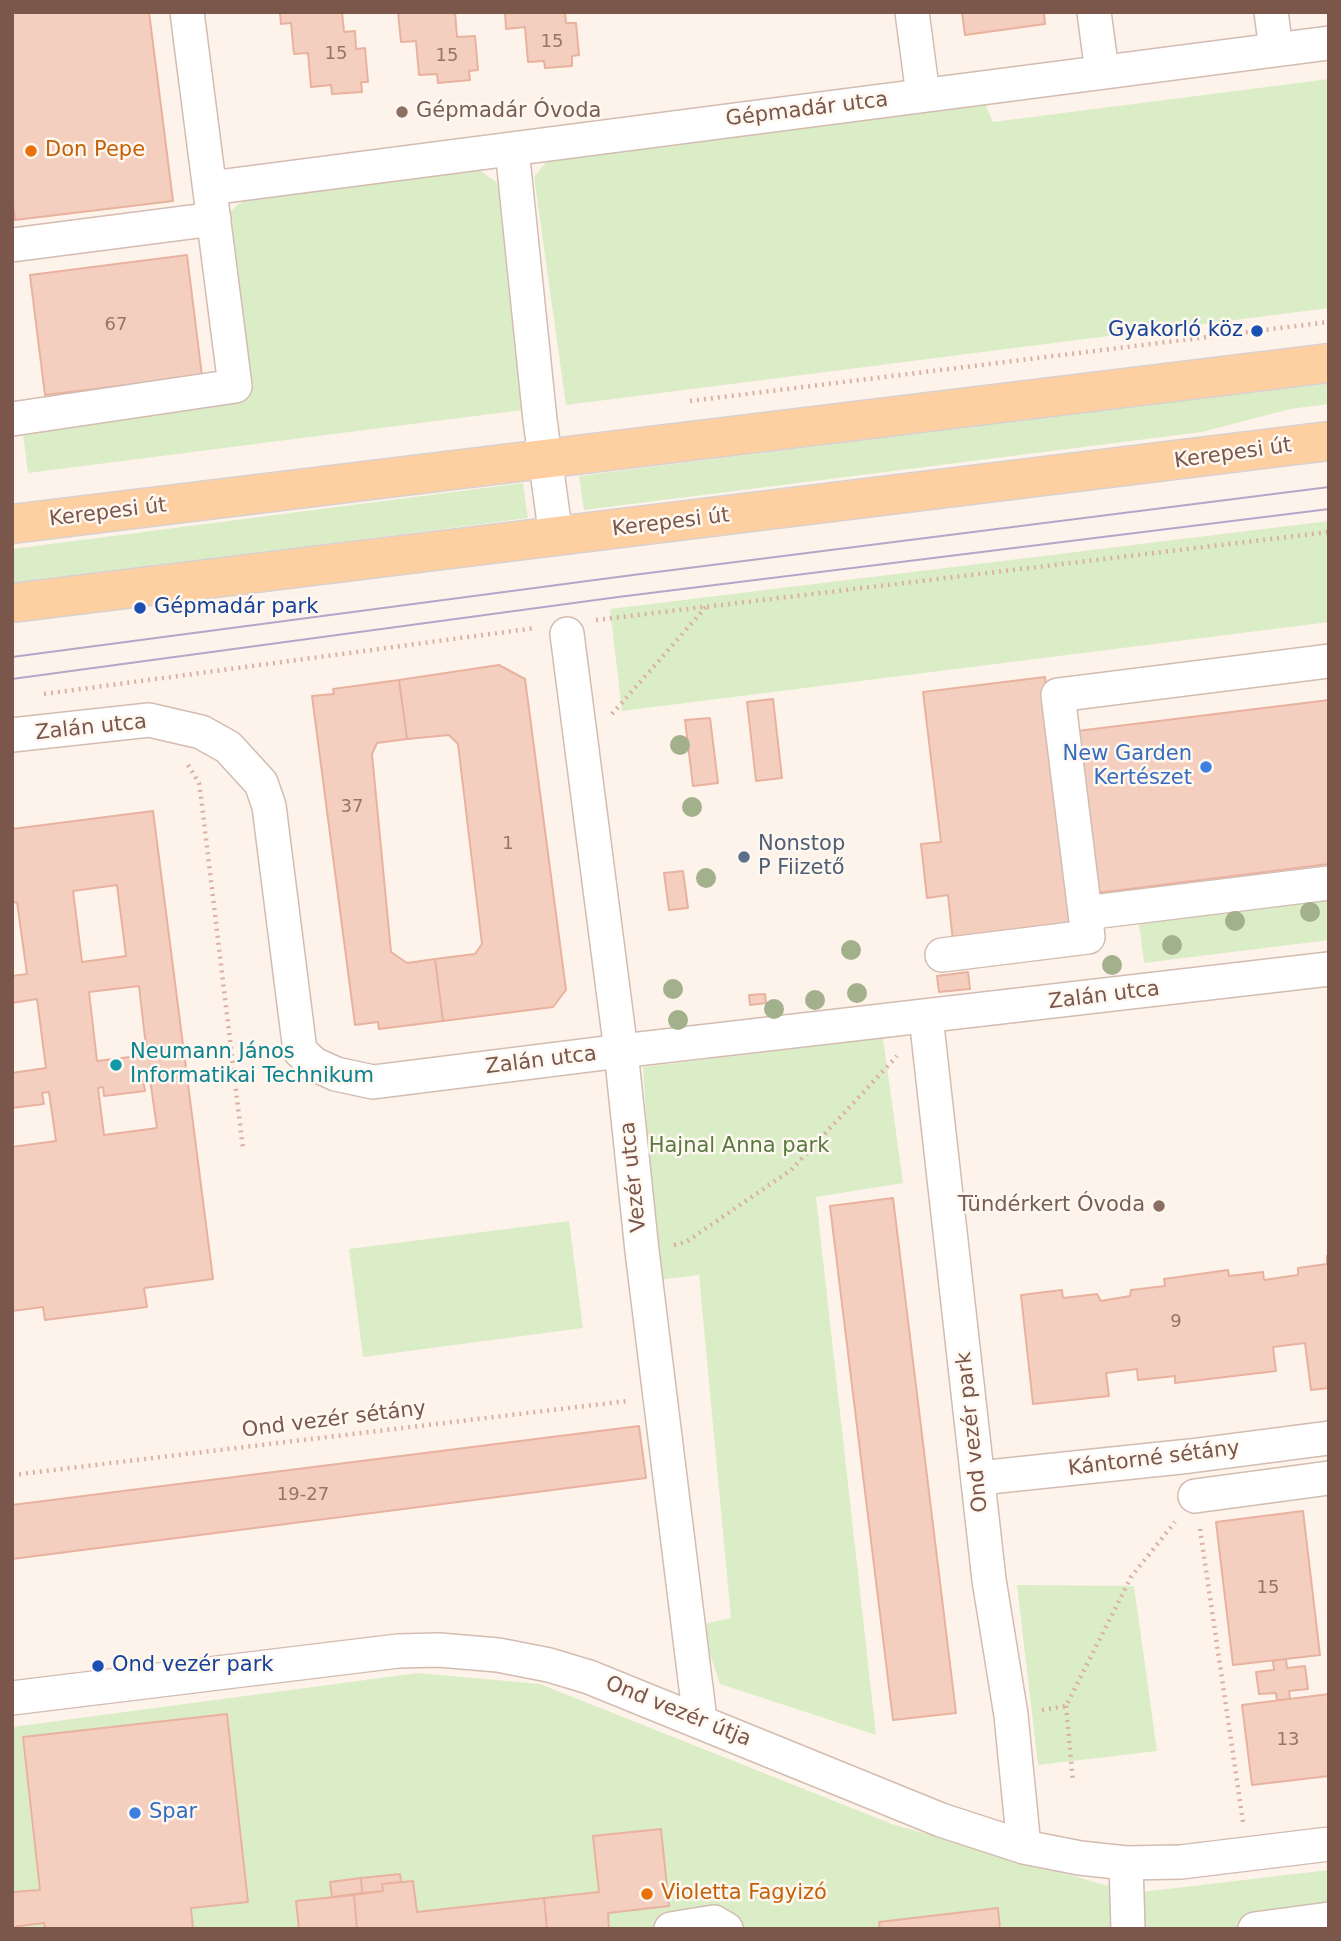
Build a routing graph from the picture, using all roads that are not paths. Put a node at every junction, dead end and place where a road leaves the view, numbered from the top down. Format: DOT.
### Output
graph roads {
  1 [pos="187,12"];
  2 [pos="912,12"];
  3 [pos="1094,12"];
  4 [pos="1271,12"];
  5 [pos="1329,43"];
  6 [pos="1276,49"];
  7 [pos="1102,72"];
  8 [pos="923,95"];
  9 [pos="512,149"];
  10 [pos="212,204"];
  11 [pos="12,245"];
  12 [pos="1329,363"];
  13 [pos="12,419"];
  14 [pos="1329,441"];
  15 [pos="545,459"];
  16 [pos="12,524"];
  17 [pos="556,537"];
  18 [pos="12,603"];
  19 [pos="565,627"];
  20 [pos="1329,661"];
  21 [pos="12,735"];
  22 [pos="1329,883"];
  23 [pos="1085,913"];
  24 [pos="942,955"];
  25 [pos="1329,969"];
  26 [pos="911,1011"];
  27 [pos="621,1051"];
  28 [pos="1329,1438"];
  29 [pos="979,1478"];
  30 [pos="1329,1478"];
  31 [pos="1195,1496"];
  32 [pos="12,1698"];
  33 [pos="700,1720"];
  34 [pos="1329,1844"];
  35 [pos="1024,1847"];
  36 [pos="1126,1863"];
  37 [pos="1329,1919"];
  38 [pos="671,1929"];
  39 [pos="726,1929"];
  40 [pos="1128,1929"];
  41 [pos="1255,1929"];
  1 -- 10 [label="street"];
  2 -- 8 [label="street"];
  3 -- 7 [label="street"];
  4 -- 6 [label="street"];
  5 -- 6 [label="street, Gépmadár utca"];
  6 -- 7 [label="street, Gépmadár utca"];
  7 -- 8 [label="street, Gépmadár utca"];
  8 -- 9 [label="street, Gépmadár utca"];
  9 -- 10 [label="street, Gépmadár utca"];
  9 -- 15 [label="street"];
  10 -- 11 [label="street, Gépmadár utca"];
  10 -- 13 [label="street"];
  12 -- 15 [label="main road, Kerepesi út"];
  14 -- 17 [label="main road, Kerepesi út"];
  15 -- 16 [label="main road, Kerepesi út"];
  15 -- 17 [label="street"];
  17 -- 18 [label="main road, Kerepesi út"];
  19 -- 27 [label="street, Vezér utca"];
  20 -- 23 [label="street"];
  21 -- 27 [label="street, Zalán utca"];
  22 -- 23 [label="street"];
  23 -- 24 [label="street"];
  25 -- 26 [label="street, Zalán utca"];
  26 -- 27 [label="street, Zalán utca"];
  26 -- 29 [label="street, Ond vezér park"];
  27 -- 33 [label="street, Vezér utca"];
  28 -- 29 [label="street, Kántorné sétány"];
  29 -- 35 [label="street, Ond vezér park"];
  30 -- 31 [label="street, Kántorné sétány"];
  32 -- 33 [label="street, Ond vezér útja"];
  33 -- 35 [label="street, Ond vezér útja"];
  34 -- 36 [label="street, Ond vezér útja"];
  35 -- 36 [label="street, Ond vezér útja"];
  36 -- 40 [label="street"];
  37 -- 41 [label="street"];
  38 -- 39 [label="street"];
}
